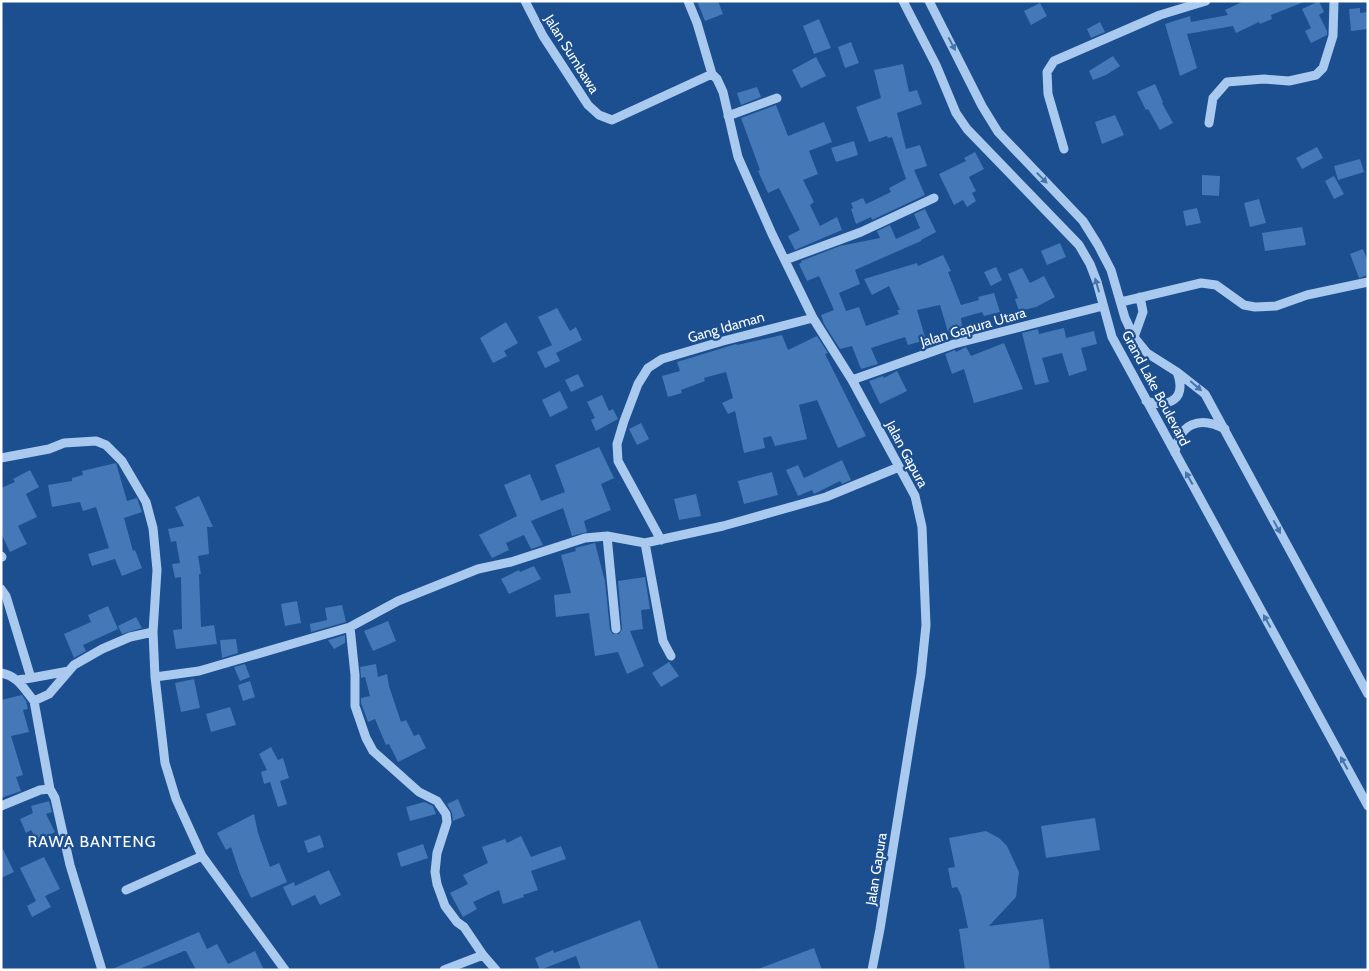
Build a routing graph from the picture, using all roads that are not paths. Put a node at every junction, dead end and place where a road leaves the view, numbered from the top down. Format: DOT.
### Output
graph roads {
  1 [pos="525,1"];
  2 [pos="688,1"];
  3 [pos="903,1"];
  4 [pos="930,1"];
  5 [pos="1206,1"];
  6 [pos="1334,1"];
  7 [pos="712,74"];
  8 [pos="777,98"];
  9 [pos="728,116"];
  10 [pos="1209,123"];
  11 [pos="1064,149"];
  12 [pos="934,198"];
  13 [pos="785,260"];
  14 [pos="1368,282"];
  15 [pos="1140,297"];
  16 [pos="1121,302"];
  17 [pos="1103,306"];
  18 [pos="814,318"];
  19 [pos="1134,337"];
  20 [pos="1177,372"];
  21 [pos="852,380"];
  22 [pos="1146,401"];
  23 [pos="1225,429"];
  24 [pos="1175,454"];
  25 [pos="1,458"];
  26 [pos="899,467"];
  27 [pos="607,536"];
  28 [pos="660,540"];
  29 [pos="645,543"];
  30 [pos="1,589"];
  31 [pos="350,627"];
  32 [pos="616,629"];
  33 [pos="153,632"];
  34 [pos="671,656"];
  35 [pos="69,670"];
  36 [pos="1,673"];
  37 [pos="155,677"];
  38 [pos="31,678"];
  39 [pos="18,680"];
  40 [pos="1368,694"];
  41 [pos="34,700"];
  42 [pos="50,790"];
  43 [pos="1,806"];
  44 [pos="1368,806"];
  45 [pos="202,856"];
  46 [pos="126,890"];
  47 [pos="483,955"];
  48 [pos="456,968"];
  49 [pos="102,970"];
  50 [pos="285,970"];
  51 [pos="444,970"];
  52 [pos="496,970"];
  53 [pos="872,970"];
  1 -- 7 [label="street, Jalan Sumbawa"];
  2 -- 7 [label="street, Jalan Gapura"];
  17 -- 3 [label="street, Grand Lake Boulevard, one-way"];
  4 -- 16 [label="street, Grand Lake Boulevard, one-way"];
  5 -- 11 [label="street"];
  6 -- 10 [label="street"];
  7 -- 9 [label="street, Jalan Gapura"];
  8 -- 9 [label="street"];
  9 -- 13 [label="street, Jalan Gapura"];
  12 -- 13 [label="street"];
  13 -- 18 [label="street, Jalan Gapura"];
  14 -- 15 [label="street"];
  15 -- 16 [label="street"];
  15 -- 19 [label="street"];
  16 -- 19 [label="street, Grand Lake Boulevard"];
  17 -- 21 [label="street, Jalan Gapura Utara"];
  17 -- 22 [label="street, Grand Lake Boulevard"];
  18 -- 21 [label="street, Jalan Gapura"];
  18 -- 28 [label="street, Gang Idaman"];
  19 -- 20 [label="street, Grand Lake Boulevard"];
  20 -- 22 [label="street"];
  20 -- 23 [label="street, Grand Lake Boulevard, one-way"];
  21 -- 26 [label="street, Jalan Gapura"];
  22 -- 24 [label="street, Grand Lake Boulevard"];
  23 -- 24 [label="street"];
  23 -- 40 [label="street, Grand Lake Boulevard, one-way"];
  44 -- 24 [label="street, Grand Lake Boulevard, one-way"];
  25 -- 33 [label="street"];
  26 -- 28 [label="street"];
  26 -- 53 [label="street, Jalan Gapura"];
  27 -- 29 [label="street"];
  27 -- 31 [label="street"];
  27 -- 32 [label="street"];
  28 -- 29 [label="street"];
  29 -- 34 [label="street"];
  30 -- 38 [label="street"];
  31 -- 37 [label="street"];
  31 -- 47 [label="street"];
  33 -- 35 [label="street"];
  33 -- 37 [label="street"];
  35 -- 38 [label="street"];
  35 -- 41 [label="street"];
  36 -- 39 [label="street"];
  37 -- 45 [label="street"];
  38 -- 39 [label="street"];
  39 -- 41 [label="street"];
  41 -- 42 [label="street"];
  42 -- 43 [label="street"];
  42 -- 49 [label="street"];
  45 -- 46 [label="street"];
  45 -- 50 [label="street"];
  47 -- 48 [label="street"];
  47 -- 52 [label="street"];
  48 -- 51 [label="street"];
}
